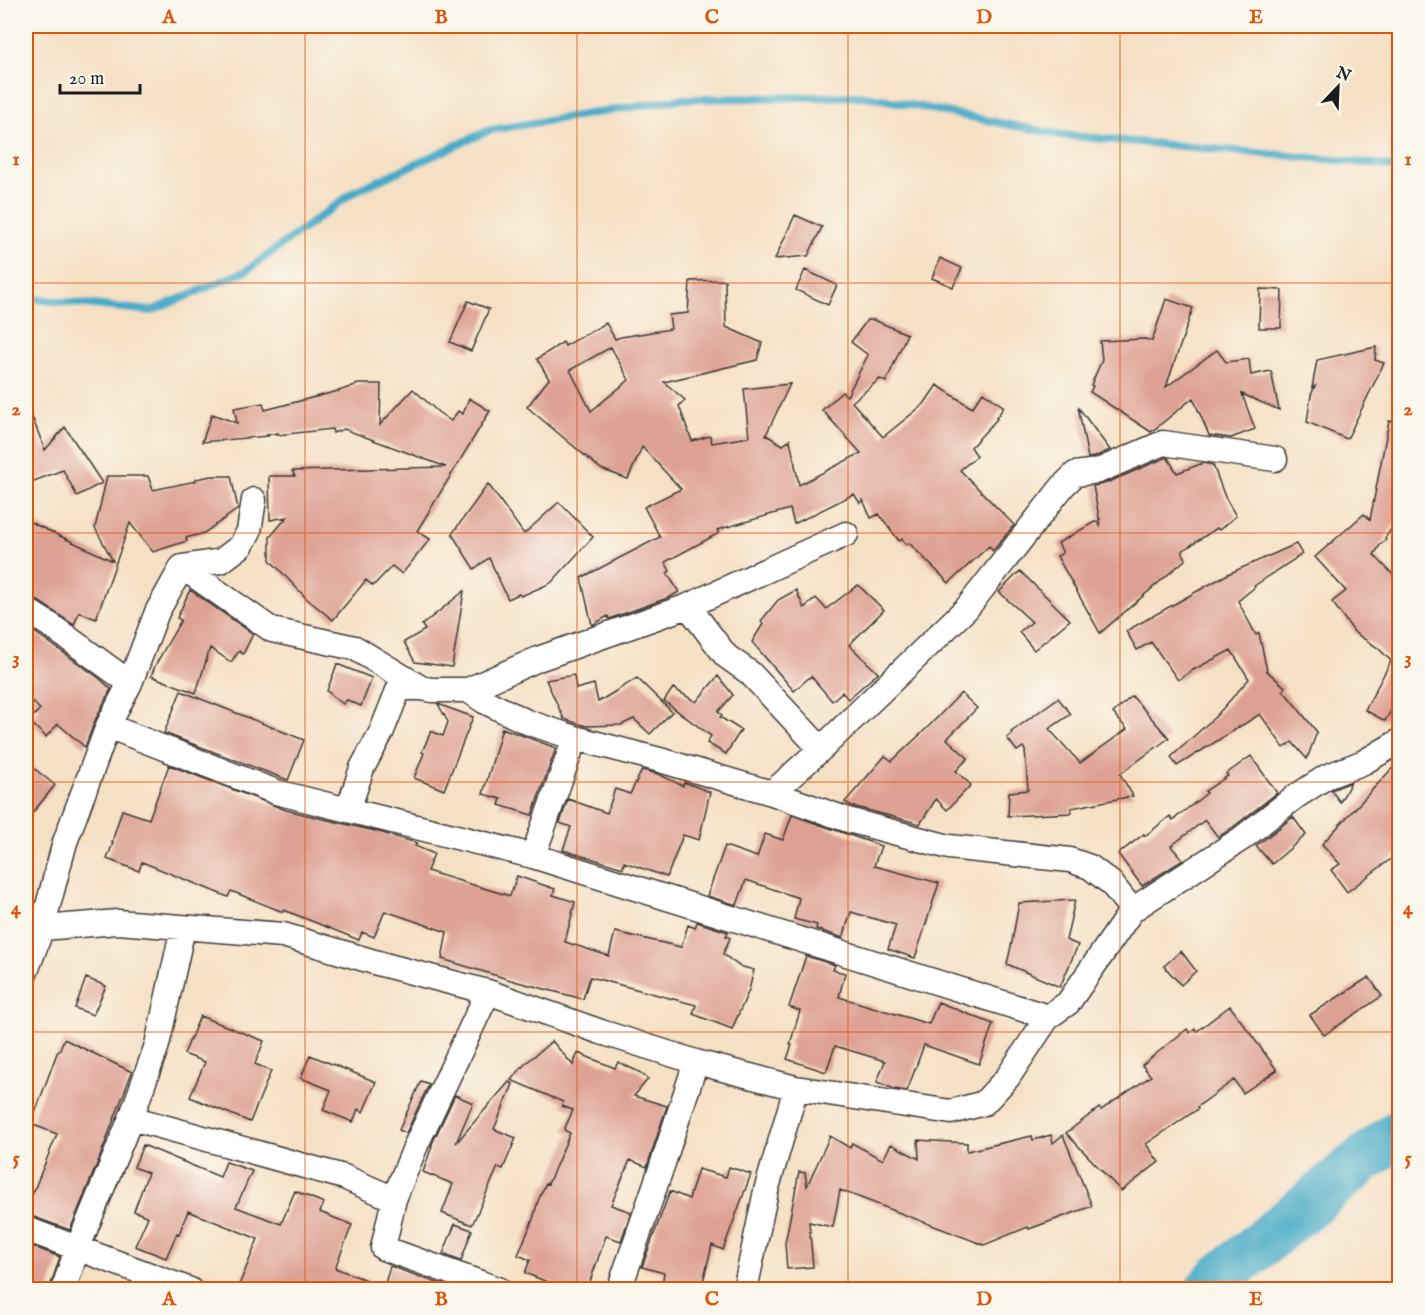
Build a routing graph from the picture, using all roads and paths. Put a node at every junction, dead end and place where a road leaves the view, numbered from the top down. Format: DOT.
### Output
graph roads {
  1 [pos="1275,459"];
  2 [pos="254,500"];
  3 [pos="846,534"];
  4 [pos="182,567"];
  5 [pos="688,606"];
  6 [pos="26,610"];
  7 [pos="130,683"];
  8 [pos="421,688"];
  9 [pos="468,690"];
  10 [pos="108,726"];
  11 [pos="575,738"];
  12 [pos="1400,741"];
  13 [pos="821,749"];
  14 [pos="772,793"];
  15 [pos="348,810"];
  16 [pos="533,856"];
  17 [pos="1132,910"];
  18 [pos="34,924"];
  19 [pos="183,928"];
  20 [pos="26,971"];
  21 [pos="488,992"];
  22 [pos="1048,1017"];
  23 [pos="696,1062"];
  24 [pos="796,1088"];
  25 [pos="131,1118"];
  26 [pos="394,1198"];
  27 [pos="26,1229"];
  28 [pos="78,1247"];
  29 [pos="63,1290"];
  30 [pos="190,1290"];
  31 [pos="500,1290"];
  32 [pos="619,1290"];
  33 [pos="745,1290"];
  1 -- 13 [label="street"];
  2 -- 4 [label="street"];
  3 -- 5 [label="street"];
  4 -- 7 [label="street"];
  4 -- 8 [label="street"];
  5 -- 9 [label="street"];
  5 -- 13 [label="street"];
  6 -- 7 [label="street"];
  7 -- 10 [label="street"];
  8 -- 9 [label="street"];
  8 -- 15 [label="street"];
  9 -- 11 [label="street"];
  10 -- 15 [label="street"];
  10 -- 18 [label="street"];
  11 -- 14 [label="street"];
  11 -- 16 [label="street"];
  12 -- 17 [label="street"];
  13 -- 14 [label="street"];
  14 -- 17 [label="street"];
  15 -- 16 [label="street"];
  16 -- 22 [label="street"];
  17 -- 22 [label="street"];
  18 -- 19 [label="street"];
  18 -- 20 [label="street"];
  19 -- 21 [label="street"];
  19 -- 25 [label="street"];
  21 -- 23 [label="street"];
  21 -- 26 [label="street"];
  22 -- 24 [label="street"];
  23 -- 24 [label="street"];
  23 -- 32 [label="street"];
  24 -- 33 [label="street"];
  25 -- 26 [label="street"];
  25 -- 28 [label="street"];
  26 -- 31 [label="street"];
  27 -- 28 [label="street"];
  28 -- 29 [label="street"];
  28 -- 30 [label="street"];
}
